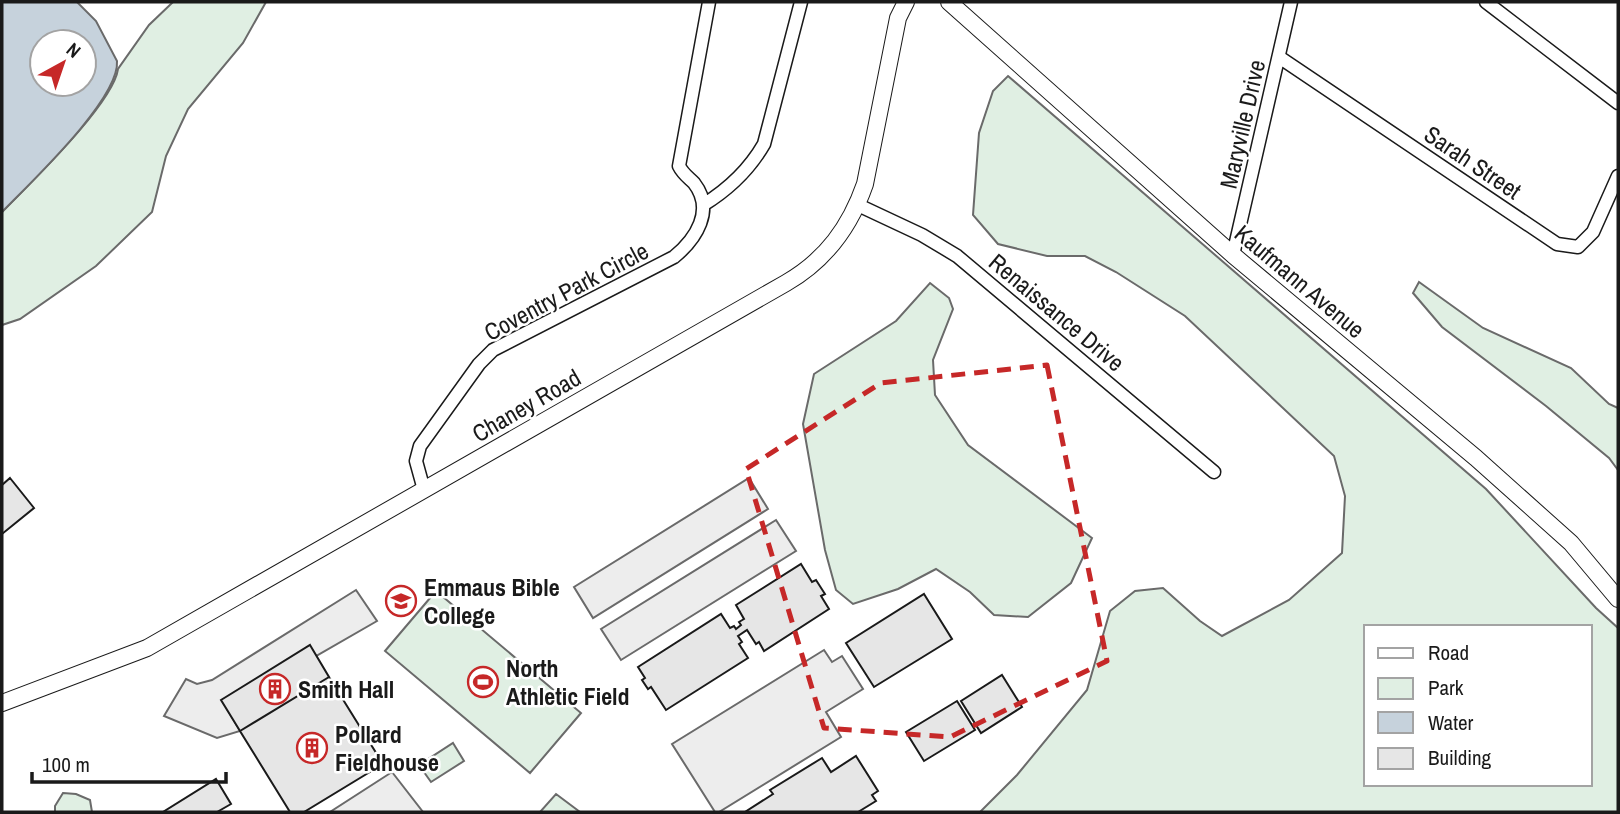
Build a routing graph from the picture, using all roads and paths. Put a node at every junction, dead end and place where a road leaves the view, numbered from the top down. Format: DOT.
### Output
graph roads {
  1 [pos="709,2"];
  2 [pos="801,2"];
  3 [pos="906,2"];
  4 [pos="948,2"];
  5 [pos="1291,2"];
  6 [pos="1486,2"];
  7 [pos="1279,57"];
  8 [pos="1618,103"];
  9 [pos="1618,176"];
  10 [pos="703,205"];
  11 [pos="858,205"];
  12 [pos="1233,255"];
  13 [pos="1214,472"];
  14 [pos="424,490"];
  15 [pos="1618,598"];
  16 [pos="2,703"];
  1 -- 10 [label="street"];
  2 -- 10 [label="street"];
  3 -- 11 [label="street, Chaney Road"];
  4 -- 12 [label="street, Kaufmann Avenue"];
  5 -- 7 [label="street, Maryville Drive"];
  6 -- 8 [label="street"];
  7 -- 9 [label="street, Sarah Street"];
  7 -- 12 [label="street, Maryville Drive"];
  10 -- 14 [label="street, Coventry Park Circle"];
  11 -- 13 [label="street, Renaissance Drive"];
  11 -- 14 [label="street, Chaney Road"];
  12 -- 15 [label="street, Kaufmann Avenue"];
  14 -- 16 [label="street, Chaney Road"];
}
